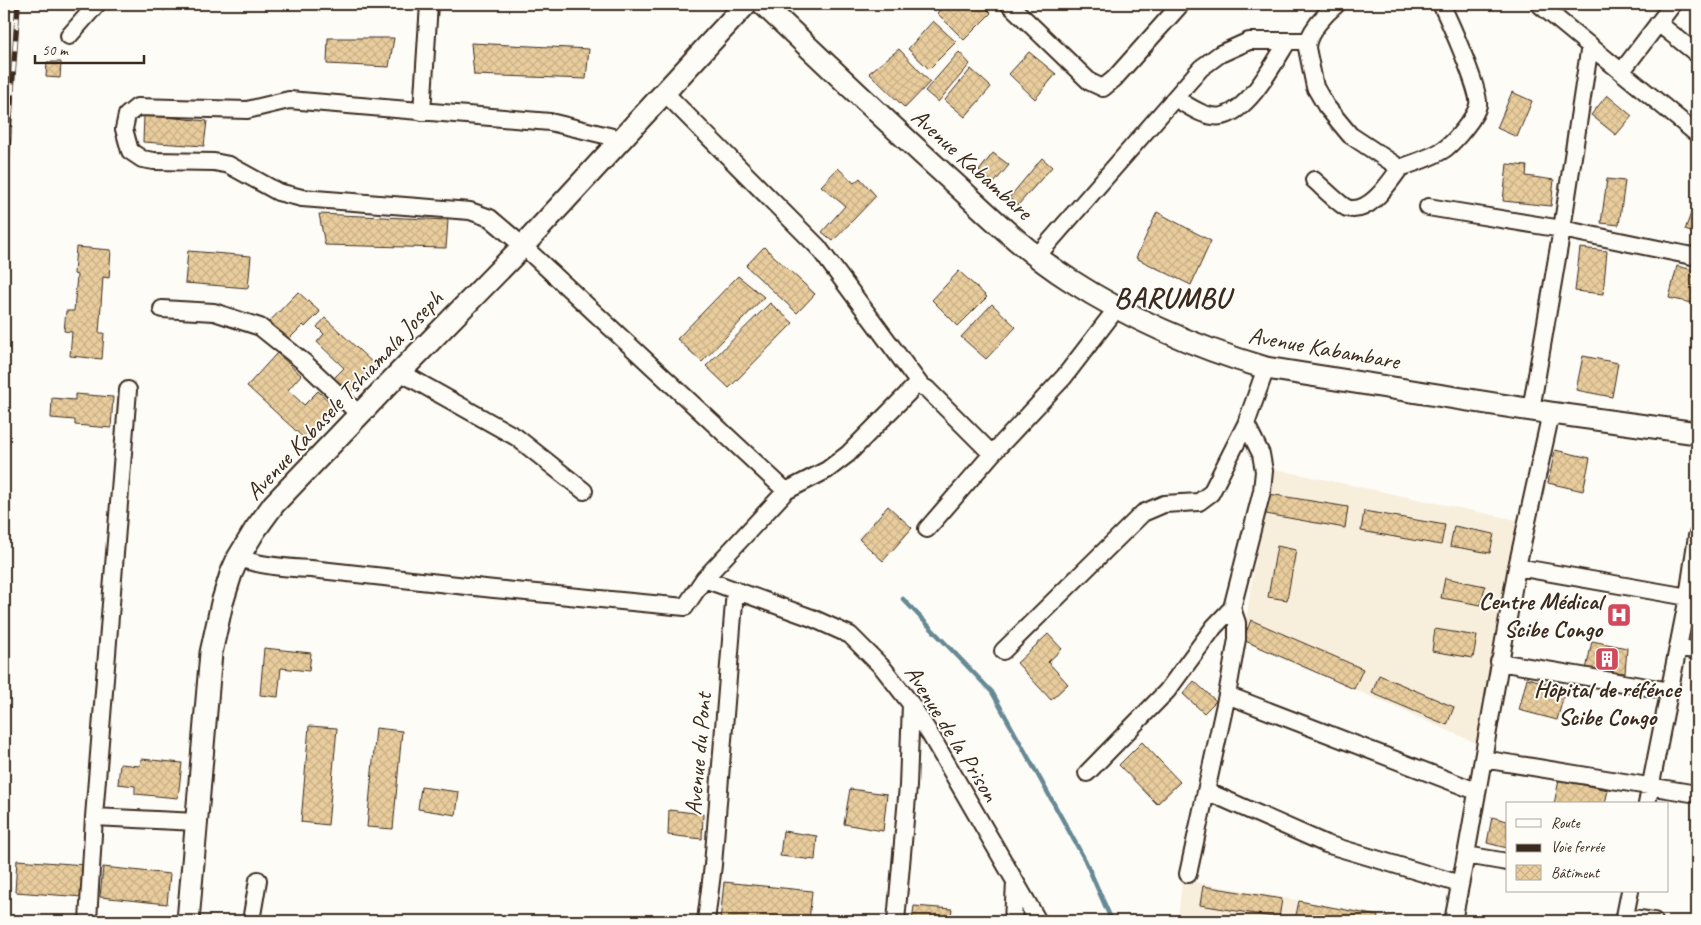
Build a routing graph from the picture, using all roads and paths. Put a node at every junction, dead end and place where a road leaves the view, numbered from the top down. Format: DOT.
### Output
graph roads {
  1 [pos="97,4"];
  2 [pos="429,4"];
  3 [pos="746,4"];
  4 [pos="763,4"];
  5 [pos="1010,4"];
  6 [pos="1181,4"];
  7 [pos="1337,4"];
  8 [pos="1442,4"];
  9 [pos="1539,4"];
  10 [pos="1673,4"];
  11 [pos="1658,23"];
  12 [pos="69,36"];
  13 [pos="1288,41"];
  14 [pos="1307,41"];
  15 [pos="1590,45"];
  16 [pos="1697,54"];
  17 [pos="1622,71"];
  18 [pos="664,92"];
  19 [pos="1175,98"];
  20 [pos="422,112"];
  21 [pos="1697,134"];
  22 [pos="621,139"];
  23 [pos="1400,168"];
  24 [pos="1314,180"];
  25 [pos="1428,207"];
  26 [pos="1562,230"];
  27 [pos="523,246"];
  28 [pos="1037,256"];
  29 [pos="1697,256"];
  30 [pos="1118,308"];
  31 [pos="162,309"];
  32 [pos="1266,368"];
  33 [pos="400,372"];
  34 [pos="921,386"];
  35 [pos="128,390"];
  36 [pos="1541,411"];
  37 [pos="360,415"];
  38 [pos="1246,424"];
  39 [pos="1697,433"];
  40 [pos="992,454"];
  41 [pos="584,491"];
  42 [pos="786,491"];
  43 [pos="927,529"];
  44 [pos="1697,543"];
  45 [pos="238,558"];
  46 [pos="1517,567"];
  47 [pos="704,579"];
  48 [pos="735,590"];
  49 [pos="1688,597"];
  50 [pos="1232,608"];
  51 [pos="1678,647"];
  52 [pos="1003,651"];
  53 [pos="1697,651"];
  54 [pos="1499,662"];
  55 [pos="1670,691"];
  56 [pos="1227,695"];
  57 [pos="911,704"];
  58 [pos="1483,759"];
  59 [pos="1087,773"];
  60 [pos="1650,786"];
  61 [pos="1206,791"];
  62 [pos="1476,792"];
  63 [pos="1697,794"];
  64 [pos="1647,802"];
  65 [pos="94,817"];
  66 [pos="197,822"];
  67 [pos="1466,855"];
  68 [pos="1506,862"];
  69 [pos="1188,874"];
  70 [pos="258,880"];
  71 [pos="1015,882"];
  72 [pos="1460,884"];
  73 [pos="1630,892"];
  74 [pos="1625,919"];
  75 [pos="88,921"];
  76 [pos="188,921"];
  77 [pos="251,921"];
  78 [pos="706,921"];
  79 [pos="896,921"];
  80 [pos="1013,921"];
  81 [pos="1038,921"];
  82 [pos="1453,921"];
  83 [pos="1654,921"];
  1 -- 12 [label="street"];
  2 -- 20 [label="street"];
  3 -- 18 [label="main road, Avenue Kabasele Tshiamala Joseph"];
  4 -- 28 [label="main road, Avenue Kabambare"];
  5 -- 6 [label="street"];
  7 -- 14 [label="street"];
  8 -- 23 [label="street"];
  9 -- 15 [label="street"];
  10 -- 11 [label="street"];
  11 -- 16 [label="street"];
  11 -- 17 [label="street"];
  13 -- 14 [label="street"];
  13 -- 19 [label="street"];
  13 -- 19 [label="street"];
  14 -- 23 [label="street"];
  15 -- 17 [label="street"];
  15 -- 26 [label="street"];
  17 -- 21 [label="street"];
  18 -- 22 [label="main road, Avenue Kabasele Tshiamala Joseph"];
  18 -- 34 [label="street"];
  19 -- 28 [label="street"];
  20 -- 22 [label="street"];
  20 -- 27 [label="street"];
  22 -- 27 [label="main road, Avenue Kabasele Tshiamala Joseph"];
  23 -- 24 [label="street"];
  25 -- 26 [label="street"];
  26 -- 29 [label="street"];
  26 -- 36 [label="street"];
  27 -- 33 [label="main road, Avenue Kabasele Tshiamala Joseph"];
  27 -- 42 [label="street"];
  28 -- 30 [label="main road, Avenue Kabambare"];
  30 -- 32 [label="main road, Avenue Kabambare"];
  30 -- 40 [label="street"];
  31 -- 37 [label="street"];
  32 -- 36 [label="main road, Avenue Kabambare"];
  32 -- 38 [label="street"];
  33 -- 37 [label="main road, Avenue Kabasele Tshiamala Joseph"];
  33 -- 41 [label="street"];
  34 -- 40 [label="street"];
  34 -- 42 [label="street"];
  35 -- 65 [label="street"];
  36 -- 39 [label="main road, Avenue Kabambare"];
  36 -- 46 [label="street"];
  37 -- 45 [label="main road, Avenue Kabasele Tshiamala Joseph"];
  38 -- 50 [label="street"];
  38 -- 52 [label="street"];
  40 -- 43 [label="street"];
  42 -- 47 [label="street"];
  44 -- 49 [label="street"];
  45 -- 47 [label="street"];
  45 -- 66 [label="main road, Avenue Kabasele Tshiamala Joseph"];
  46 -- 49 [label="street"];
  46 -- 54 [label="street"];
  47 -- 48 [label="street, Avenue de la Prison"];
  48 -- 57 [label="street, Avenue de la Prison"];
  48 -- 78 [label="street, Avenue du Pont"];
  49 -- 51 [label="street"];
  50 -- 56 [label="street"];
  50 -- 59 [label="street"];
  51 -- 53 [label="street"];
  51 -- 55 [label="street"];
  54 -- 55 [label="street"];
  54 -- 58 [label="street"];
  55 -- 60 [label="street"];
  56 -- 61 [label="street"];
  56 -- 62 [label="street"];
  57 -- 71 [label="street, Avenue de la Prison"];
  57 -- 79 [label="street"];
  58 -- 60 [label="street"];
  58 -- 62 [label="street"];
  60 -- 63 [label="street"];
  60 -- 64 [label="street"];
  61 -- 69 [label="street"];
  61 -- 72 [label="street"];
  62 -- 67 [label="street"];
  65 -- 66 [label="street"];
  65 -- 75 [label="street"];
  66 -- 76 [label="main road, Avenue Kabasele Tshiamala Joseph"];
  67 -- 68 [label="street"];
  67 -- 72 [label="street"];
  70 -- 77 [label="street"];
  71 -- 80 [label="street"];
  71 -- 81 [label="street, Avenue de la Prison"];
  72 -- 82 [label="street"];
  73 -- 74 [label="street"];
  74 -- 83 [label="street"];
}
